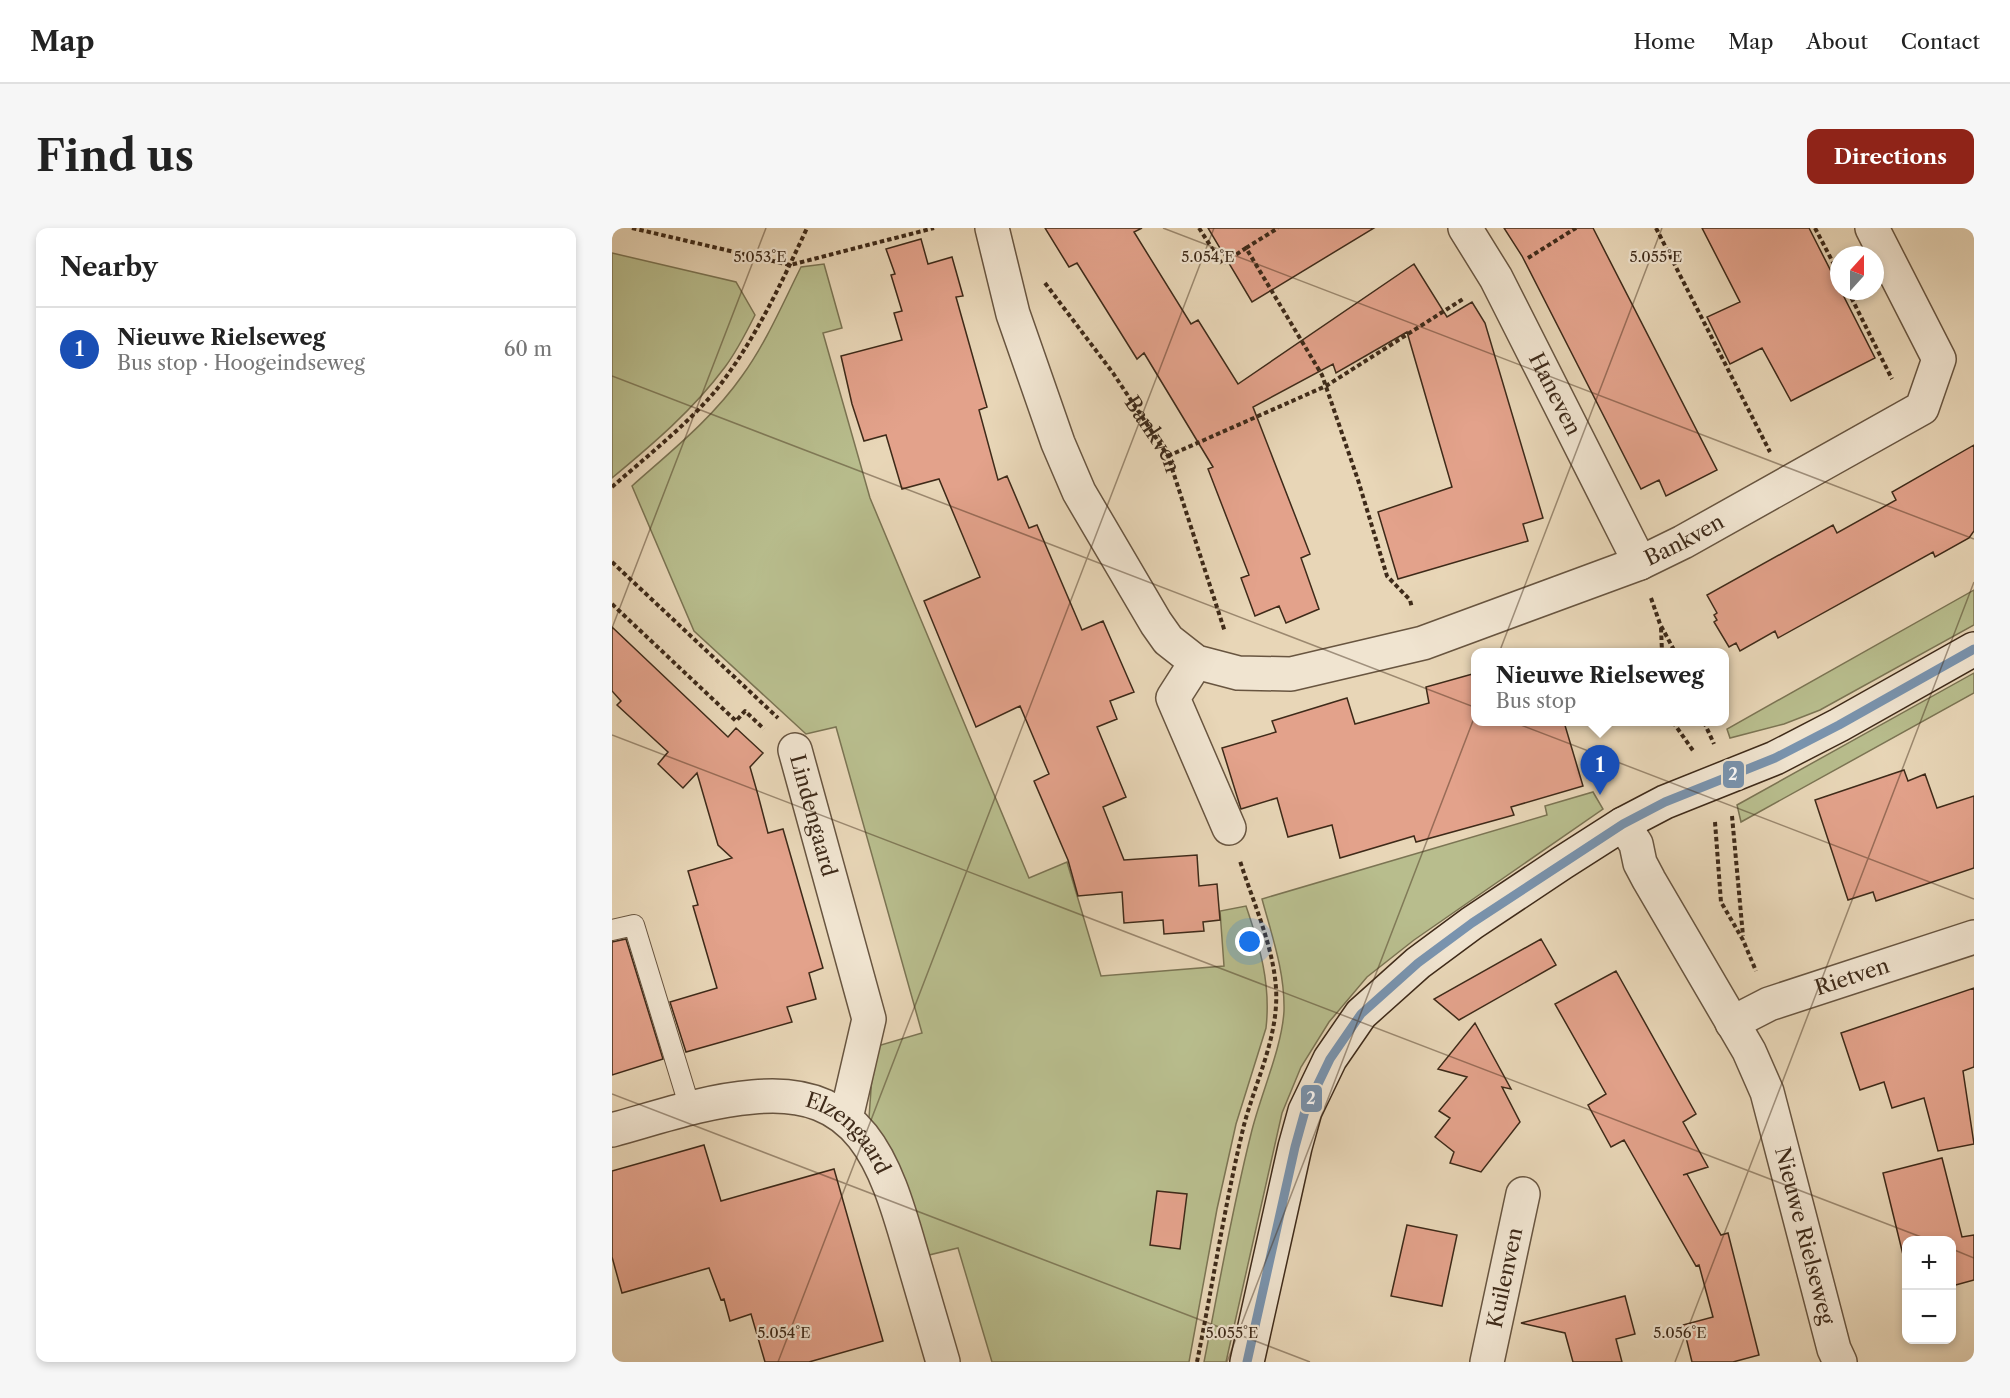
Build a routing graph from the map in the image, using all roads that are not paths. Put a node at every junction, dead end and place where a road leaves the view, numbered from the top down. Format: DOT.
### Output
graph roads {
  1 [pos="992,228"];
  2 [pos="1465,228"];
  3 [pos="1872,228"];
  4 [pos="1640,563"];
  5 [pos="1974,649"];
  6 [pos="1196,662"];
  7 [pos="795,750"];
  8 [pos="1623,824"];
  9 [pos="1228,828"];
  10 [pos="612,930"];
  11 [pos="1974,937"];
  12 [pos="1732,1023"];
  13 [pos="690,1108"];
  14 [pos="846,1118"];
  15 [pos="612,1130"];
  16 [pos="1523,1194"];
  17 [pos="943,1362"];
  18 [pos="1247,1362"];
  19 [pos="1487,1362"];
  20 [pos="1840,1362"];
  1 -- 6 [label="street, Bankven"];
  2 -- 4 [label="street, Haneven"];
  3 -- 4 [label="street, Bankven"];
  4 -- 6 [label="street, Bankven"];
  5 -- 8 [label="street"];
  6 -- 9 [label="street"];
  7 -- 14 [label="street, Lindengaard"];
  8 -- 12 [label="street, Nieuwe Rielseweg"];
  8 -- 18 [label="street"];
  10 -- 13 [label="lane"];
  11 -- 12 [label="street, Rietven"];
  12 -- 20 [label="street, Nieuwe Rielseweg"];
  13 -- 14 [label="street, Elzengaard"];
  13 -- 15 [label="street, Elzengaard"];
  14 -- 17 [label="street, Elzengaard"];
  16 -- 19 [label="street, Kuilenven"];
}
